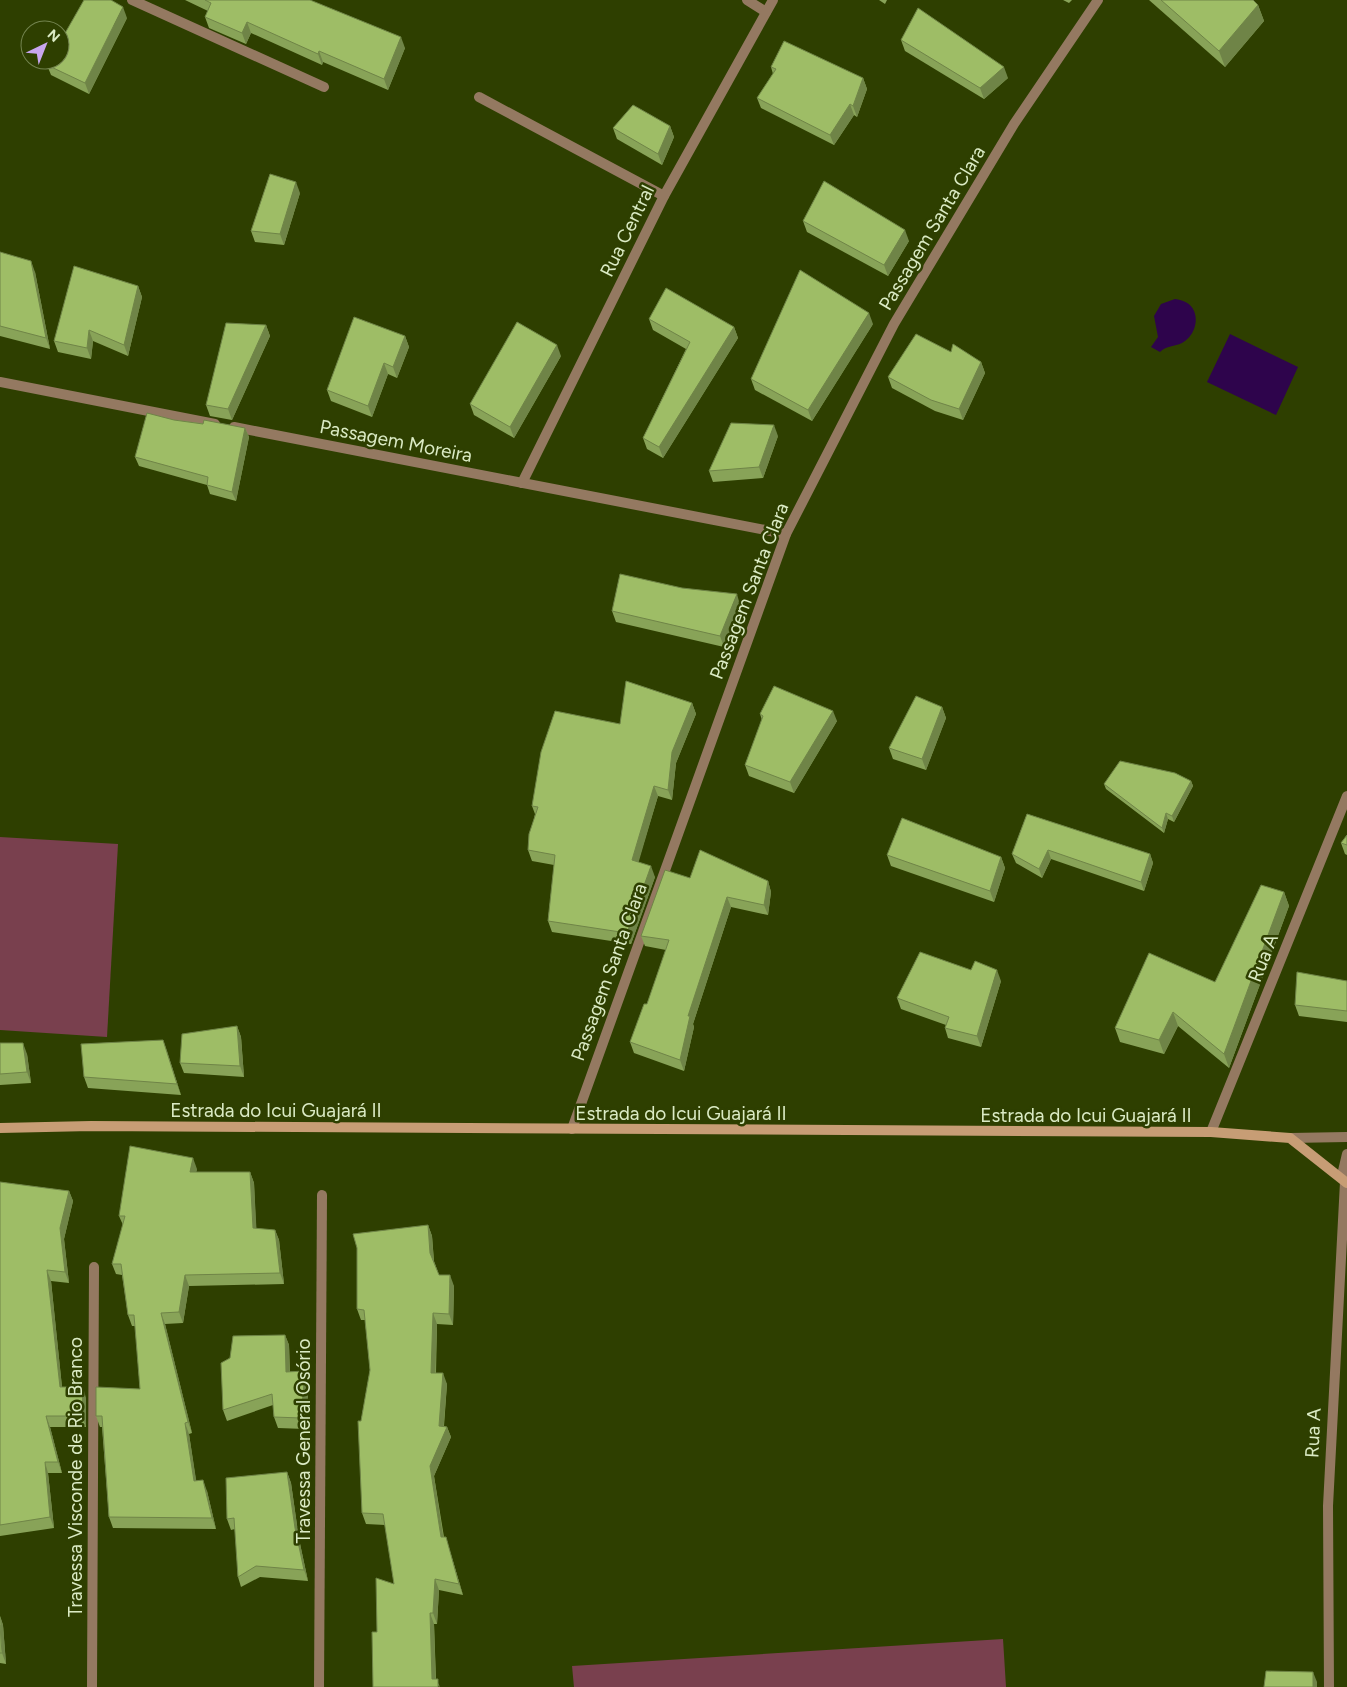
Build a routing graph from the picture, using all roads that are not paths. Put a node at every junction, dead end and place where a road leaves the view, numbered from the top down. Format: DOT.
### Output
graph roads {
  1 [pos="132,0"];
  2 [pos="747,0"];
  3 [pos="773,0"];
  4 [pos="1098,0"];
  5 [pos="766,12"];
  6 [pos="324,87"];
  7 [pos="479,97"];
  8 [pos="664,196"];
  9 [pos="0,382"];
  10 [pos="522,483"];
  11 [pos="786,534"];
  12 [pos="1347,796"];
  13 [pos="0,1128"];
  14 [pos="572,1129"];
  15 [pos="1211,1132"];
  16 [pos="1347,1137"];
  17 [pos="1290,1138"];
  18 [pos="1347,1154"];
  19 [pos="1346,1182"];
  20 [pos="322,1195"];
  21 [pos="94,1267"];
  22 [pos="92,1687"];
  23 [pos="319,1687"];
  24 [pos="1329,1687"];
  1 -- 6 [label="street"];
  2 -- 5 [label="street"];
  3 -- 5 [label="street, Rua Central"];
  4 -- 11 [label="street, Passagem Santa Clara"];
  5 -- 8 [label="street, Rua Central"];
  7 -- 8 [label="street"];
  8 -- 10 [label="street, Rua Central"];
  9 -- 10 [label="street, Passagem Moreira"];
  10 -- 11 [label="street, Passagem Moreira"];
  11 -- 14 [label="street, Passagem Santa Clara"];
  12 -- 15 [label="street, Rua A"];
  13 -- 14 [label="main road, Estrada do Icui Guajará II"];
  14 -- 15 [label="main road, Estrada do Icui Guajará II"];
  15 -- 17 [label="main road, Estrada do Icui Guajará II"];
  16 -- 17 [label="street"];
  17 -- 19 [label="main road"];
  18 -- 19 [label="street, Rua A"];
  19 -- 24 [label="street, Rua A"];
  20 -- 23 [label="street, Travessa General Osório"];
  21 -- 22 [label="street, Travessa Visconde de Rio Branco"];
}
